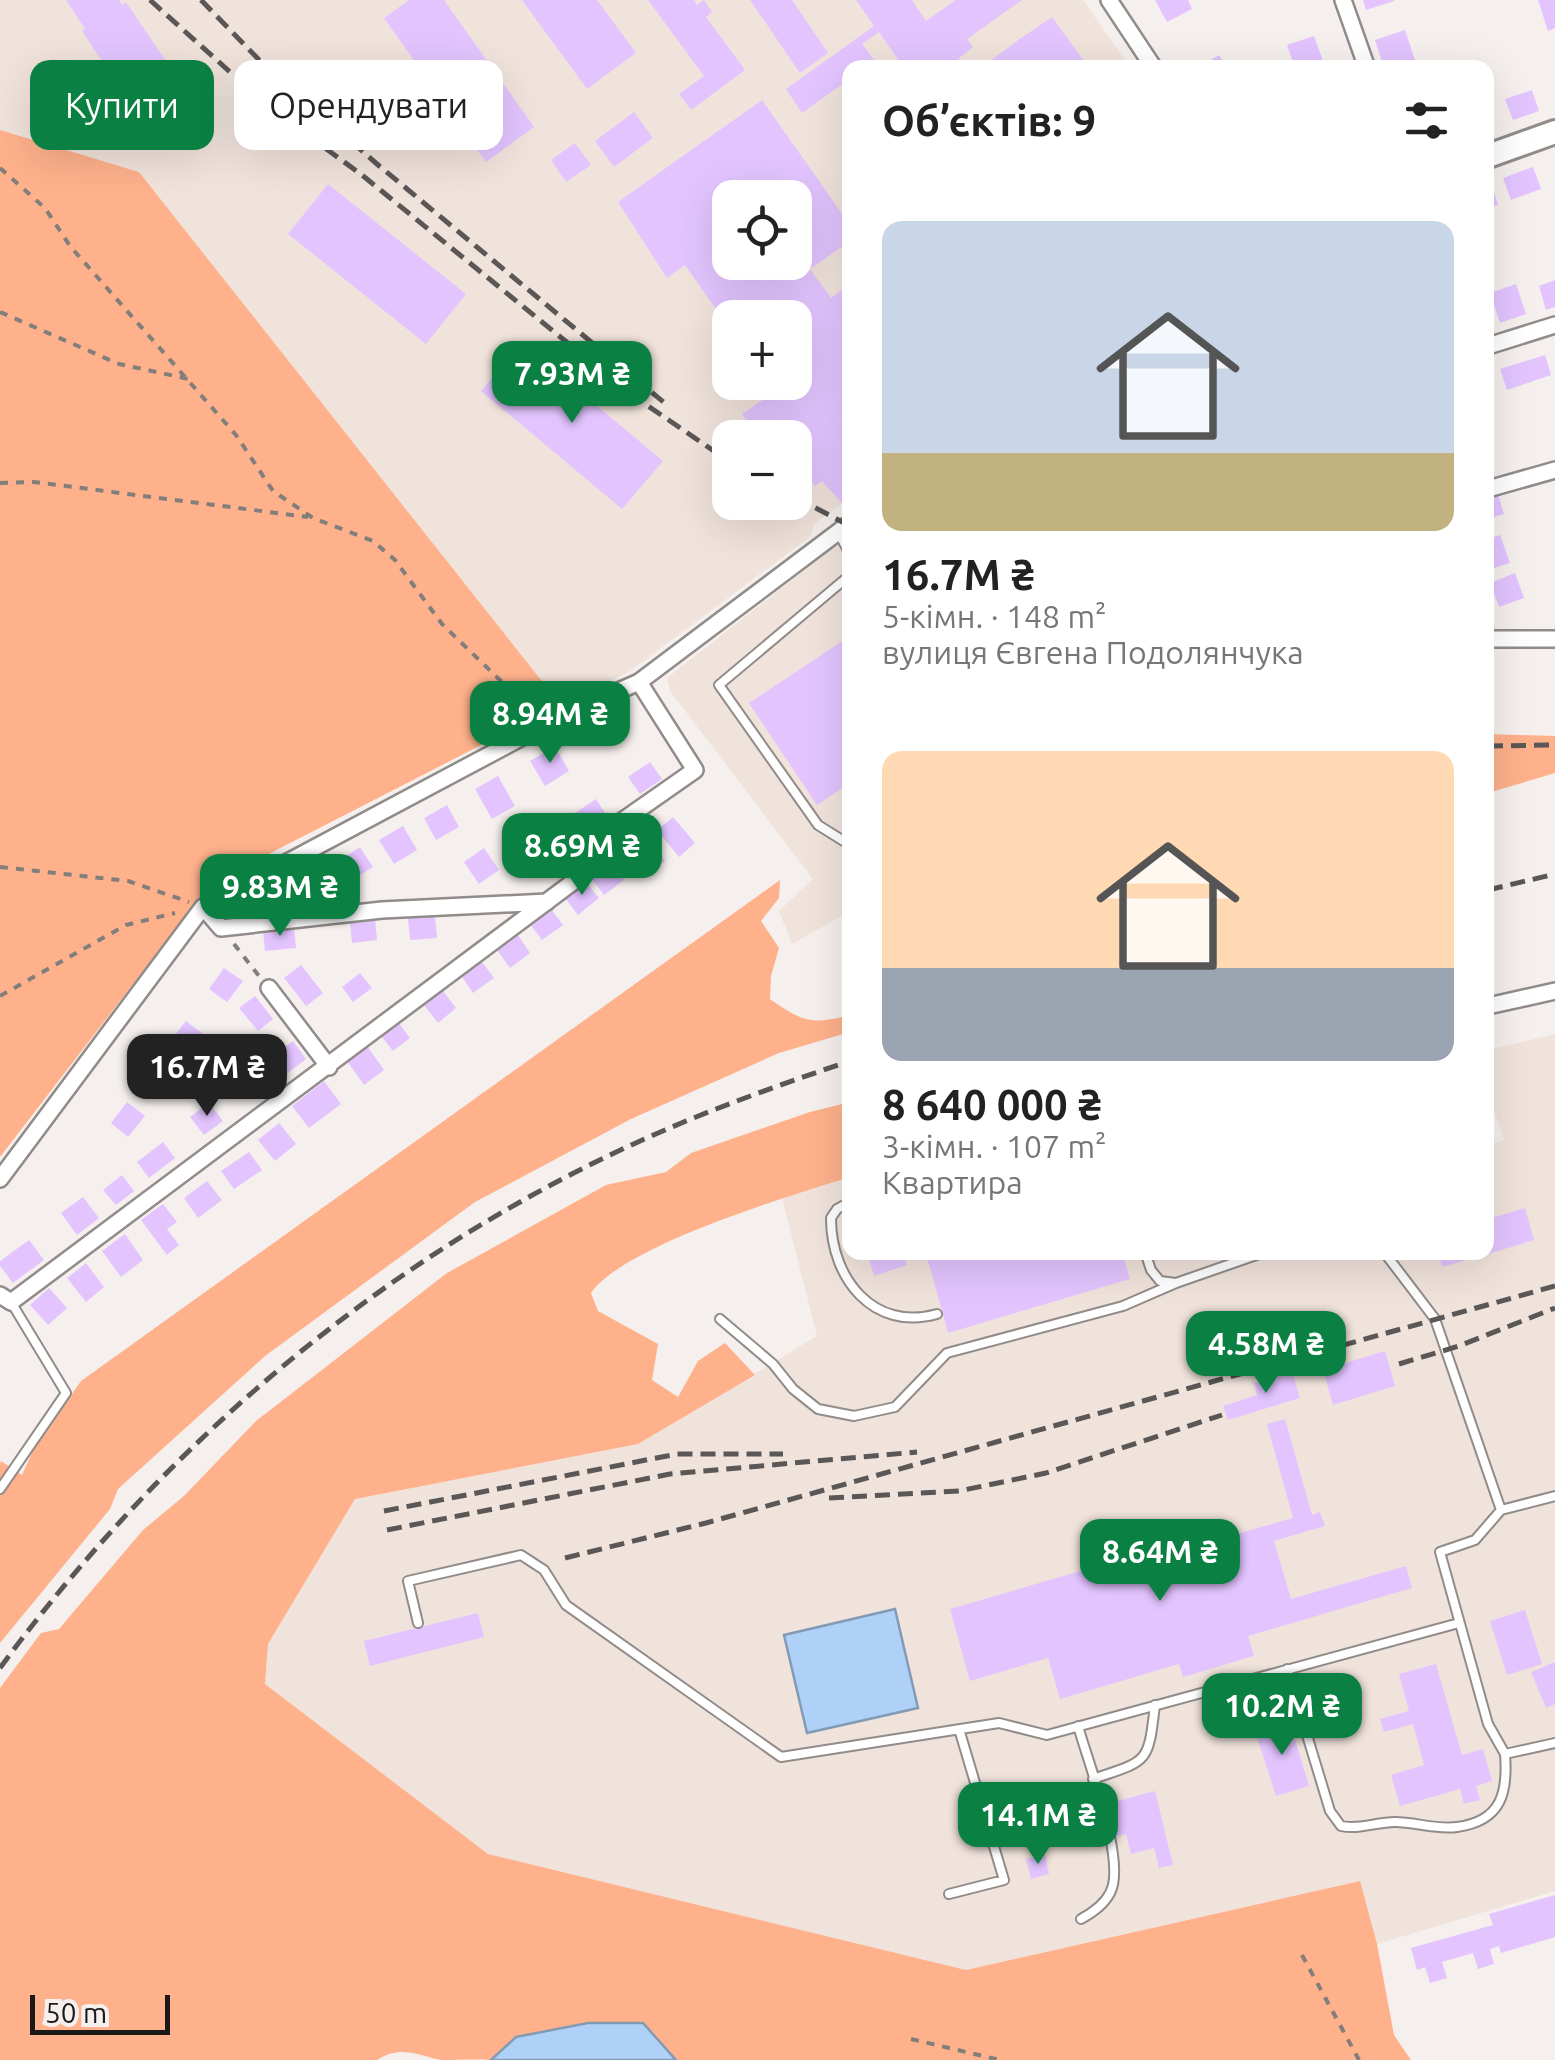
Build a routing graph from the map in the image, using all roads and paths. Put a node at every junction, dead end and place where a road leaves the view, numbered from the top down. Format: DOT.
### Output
graph roads {
  1 [pos="1108,0"];
  2 [pos="1343,0"];
  3 [pos="1149,60"];
  4 [pos="1364,60"];
  5 [pos="1555,132"];
  6 [pos="1494,154"];
  7 [pos="0,168"];
  8 [pos="0,312"];
  9 [pos="1555,325"];
  10 [pos="1494,344"];
  11 [pos="189,379"];
  12 [pos="1555,470"];
  13 [pos="0,483"];
  14 [pos="1494,487"];
  15 [pos="313,518"];
  16 [pos="842,530"];
  17 [pos="842,582"];
  18 [pos="1494,639"];
  19 [pos="1555,639"];
  20 [pos="639,682"];
  21 [pos="564,715"];
  22 [pos="595,840"];
  23 [pos="842,840"];
  24 [pos="0,867"];
  25 [pos="584,874"];
  26 [pos="547,902"];
  27 [pos="203,907"];
  28 [pos="221,928"];
  29 [pos="269,988"];
  30 [pos="1555,992"];
  31 [pos="0,996"];
  32 [pos="1494,1005"];
  33 [pos="329,1067"];
  34 [pos="0,1179"];
  35 [pos="842,1206"];
  36 [pos="1148,1260"];
  37 [pos="1241,1260"];
  38 [pos="1390,1260"];
  39 [pos="1176,1282"];
  40 [pos="6,1298"];
  41 [pos="937,1314"];
  42 [pos="720,1318"];
  43 [pos="0,1489"];
  44 [pos="1555,1496"];
  45 [pos="1501,1510"];
  46 [pos="1460,1622"];
  47 [pos="418,1623"];
  48 [pos="1287,1670"];
  49 [pos="1155,1705"];
  50 [pos="1078,1726"];
  51 [pos="959,1729"];
  52 [pos="1555,1742"];
  53 [pos="1505,1754"];
  54 [pos="1093,1778"];
  55 [pos="948,1894"];
  56 [pos="1081,1919"];
  57 [pos="1302,1955"];
  58 [pos="911,2039"];
  59 [pos="1000,2060"];
  60 [pos="1360,2060"];
  1 -- 3 [label="street"];
  2 -- 4 [label="street"];
  5 -- 6 [label="street"];
  7 -- 11 [label="path"];
  8 -- 11 [label="path"];
  9 -- 10 [label="street"];
  11 -- 15 [label="path"];
  12 -- 14 [label="street"];
  13 -- 15 [label="path"];
  15 -- 21 [label="path"];
  16 -- 20 [label="street"];
  17 -- 23 [label="lane"];
  18 -- 19 [label="street"];
  20 -- 21 [label="street"];
  20 -- 22 [label="street"];
  21 -- 27 [label="street"];
  24 -- 27 [label="path"];
  25 -- 26 [label="street"];
  26 -- 28 [label="street"];
  26 -- 33 [label="street"];
  27 -- 28 [label="street"];
  27 -- 31 [label="path"];
  27 -- 34 [label="street"];
  28 -- 29 [label="path"];
  29 -- 33 [label="street"];
  30 -- 32 [label="street"];
  33 -- 40 [label="street"];
  35 -- 41 [label="lane"];
  36 -- 39 [label="lane"];
  37 -- 39 [label="lane"];
  38 -- 45 [label="lane"];
  39 -- 42 [label="lane"];
  40 -- 43 [label="lane"];
  44 -- 45 [label="lane"];
  45 -- 46 [label="lane"];
  46 -- 48 [label="lane"];
  46 -- 53 [label="lane"];
  47 -- 51 [label="lane"];
  48 -- 49 [label="lane"];
  48 -- 53 [label="lane"];
  49 -- 50 [label="lane"];
  49 -- 54 [label="lane"];
  50 -- 51 [label="lane"];
  50 -- 54 [label="lane"];
  51 -- 55 [label="lane"];
  52 -- 53 [label="lane"];
  54 -- 56 [label="lane"];
  57 -- 60 [label="path"];
  58 -- 59 [label="path"];
}
